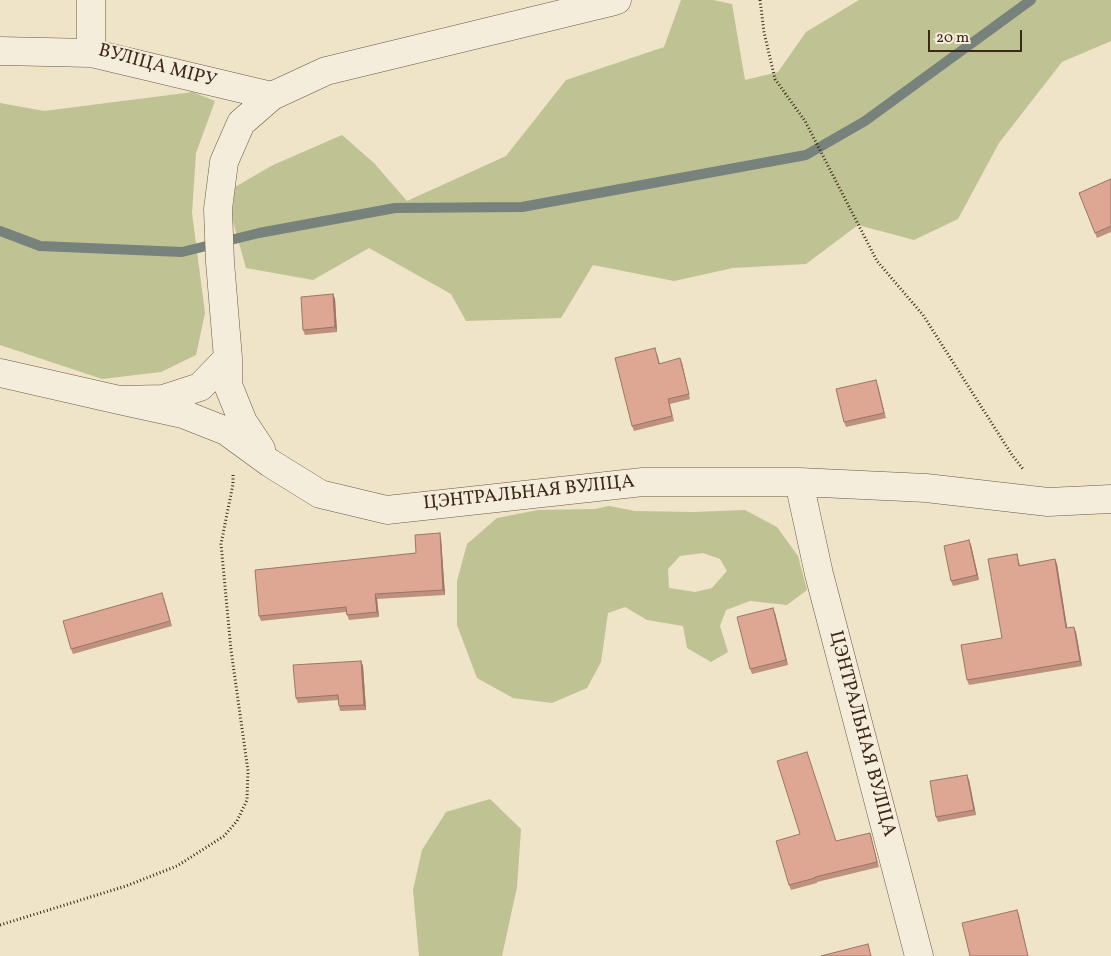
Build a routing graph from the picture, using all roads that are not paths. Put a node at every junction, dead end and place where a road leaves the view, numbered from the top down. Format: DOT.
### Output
graph roads {
  1 [pos="91,0"];
  2 [pos="616,0"];
  3 [pos="0,51"];
  4 [pos="91,53"];
  5 [pos="272,96"];
  6 [pos="228,358"];
  7 [pos="0,373"];
  8 [pos="118,400"];
  9 [pos="270,463"];
  10 [pos="799,482"];
  11 [pos="1111,499"];
  12 [pos="918,956"];
  1 -- 4 [label="street, ВУЛІЦА МІРУ"];
  2 -- 5 [label="street, ЦЭНТРАЛЬНАЯ ВУЛІЦА"];
  3 -- 4 [label="street"];
  4 -- 5 [label="street, ВУЛІЦА МІРУ"];
  5 -- 6 [label="street, ЦЭНТРАЛЬНАЯ ВУЛІЦА"];
  6 -- 8 [label="street"];
  6 -- 9 [label="street, ЦЭНТРАЛЬНАЯ ВУЛІЦА"];
  7 -- 8 [label="street"];
  8 -- 9 [label="street, ЦЭНТРАЛЬНАЯ ВУЛІЦА"];
  9 -- 10 [label="street, ЦЭНТРАЛЬНАЯ ВУЛІЦА"];
  10 -- 11 [label="street, ЦЭНТРАЛЬНАЯ ВУЛІЦА"];
  10 -- 12 [label="street, ЦЭНТРАЛЬНАЯ ВУЛІЦА"];
}
